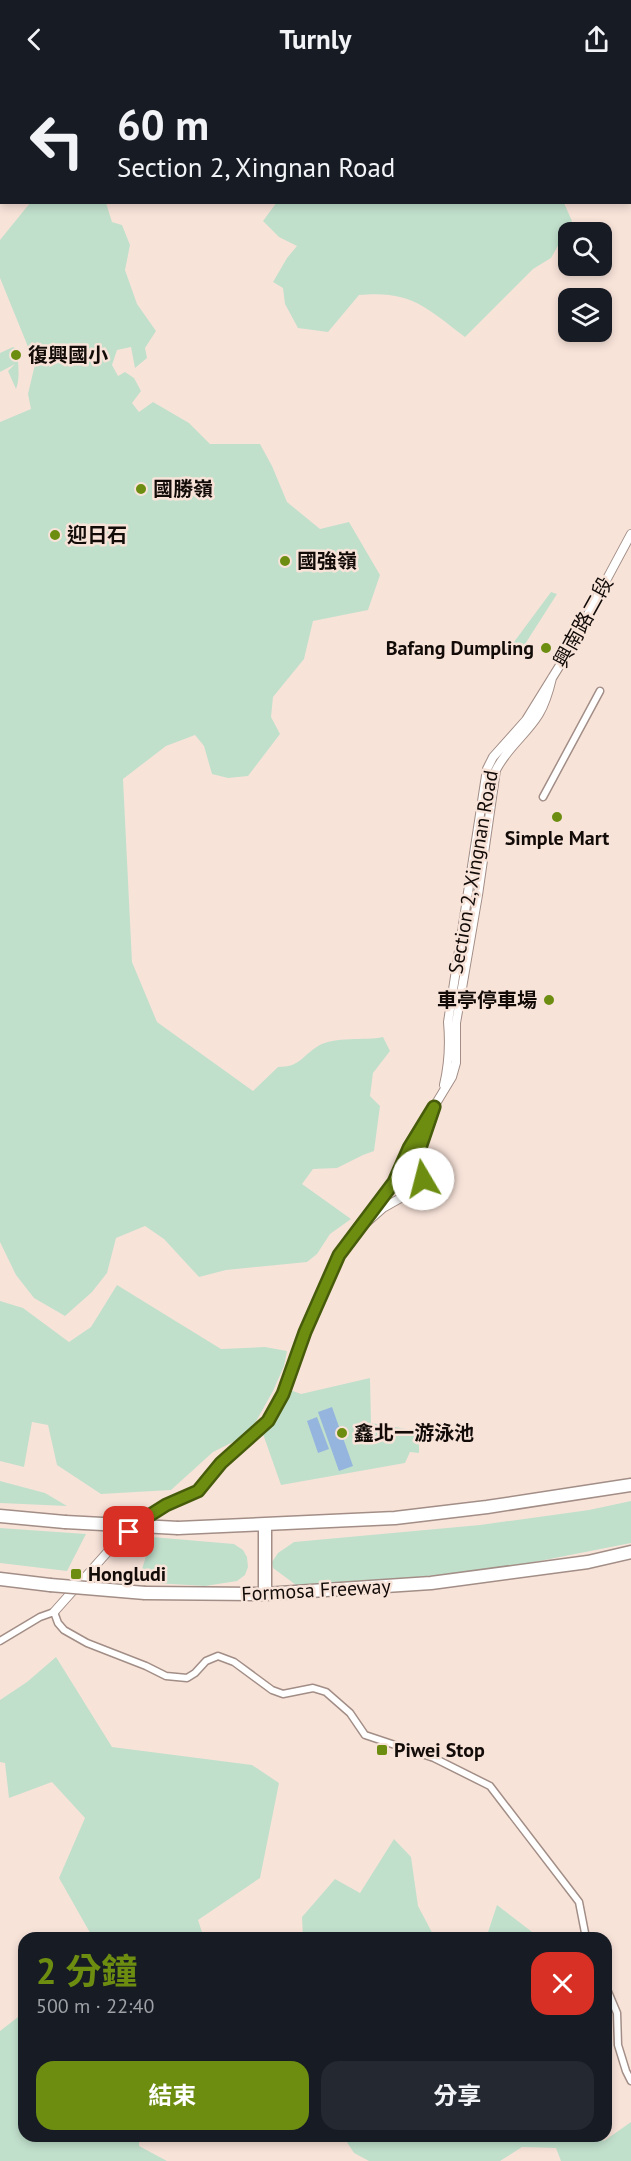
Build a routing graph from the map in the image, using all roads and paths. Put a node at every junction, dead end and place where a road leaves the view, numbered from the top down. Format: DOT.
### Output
graph roads {
  1 [pos="631,534"];
  2 [pos="552,678"];
  3 [pos="600,691"];
  4 [pos="543,797"];
  5 [pos="434,1107"];
  6 [pos="352,1236"];
  7 [pos="631,1485"];
  8 [pos="0,1516"];
  9 [pos="265,1524"];
  10 [pos="631,1552"];
  11 [pos="0,1579"];
  12 [pos="265,1594"];
  13 [pos="54,1612"];
  14 [pos="0,1641"];
  15 [pos="585,1932"];
  16 [pos="612,2001"];
  17 [pos="631,2081"];
  1 -- 2 [label="street, 興南路二段"];
  2 -- 5 [label="street, Section 2, Xingnan Road"];
  3 -- 4 [label="street"];
  5 -- 6 [label="street, Section 2, Xingnan Road"];
  5 -- 6 [label="street, Section 2, Xingnan Road"];
  6 -- 13 [label="street"];
  7 -- 9 [label="highway"];
  8 -- 9 [label="highway, bridge"];
  9 -- 12 [label="highway"];
  10 -- 12 [label="highway, Formosa Freeway"];
  11 -- 12 [label="highway, Formosa Freeway, bridge"];
  13 -- 14 [label="street"];
  13 -- 15 [label="street"];
  16 -- 17 [label="street"];
}
